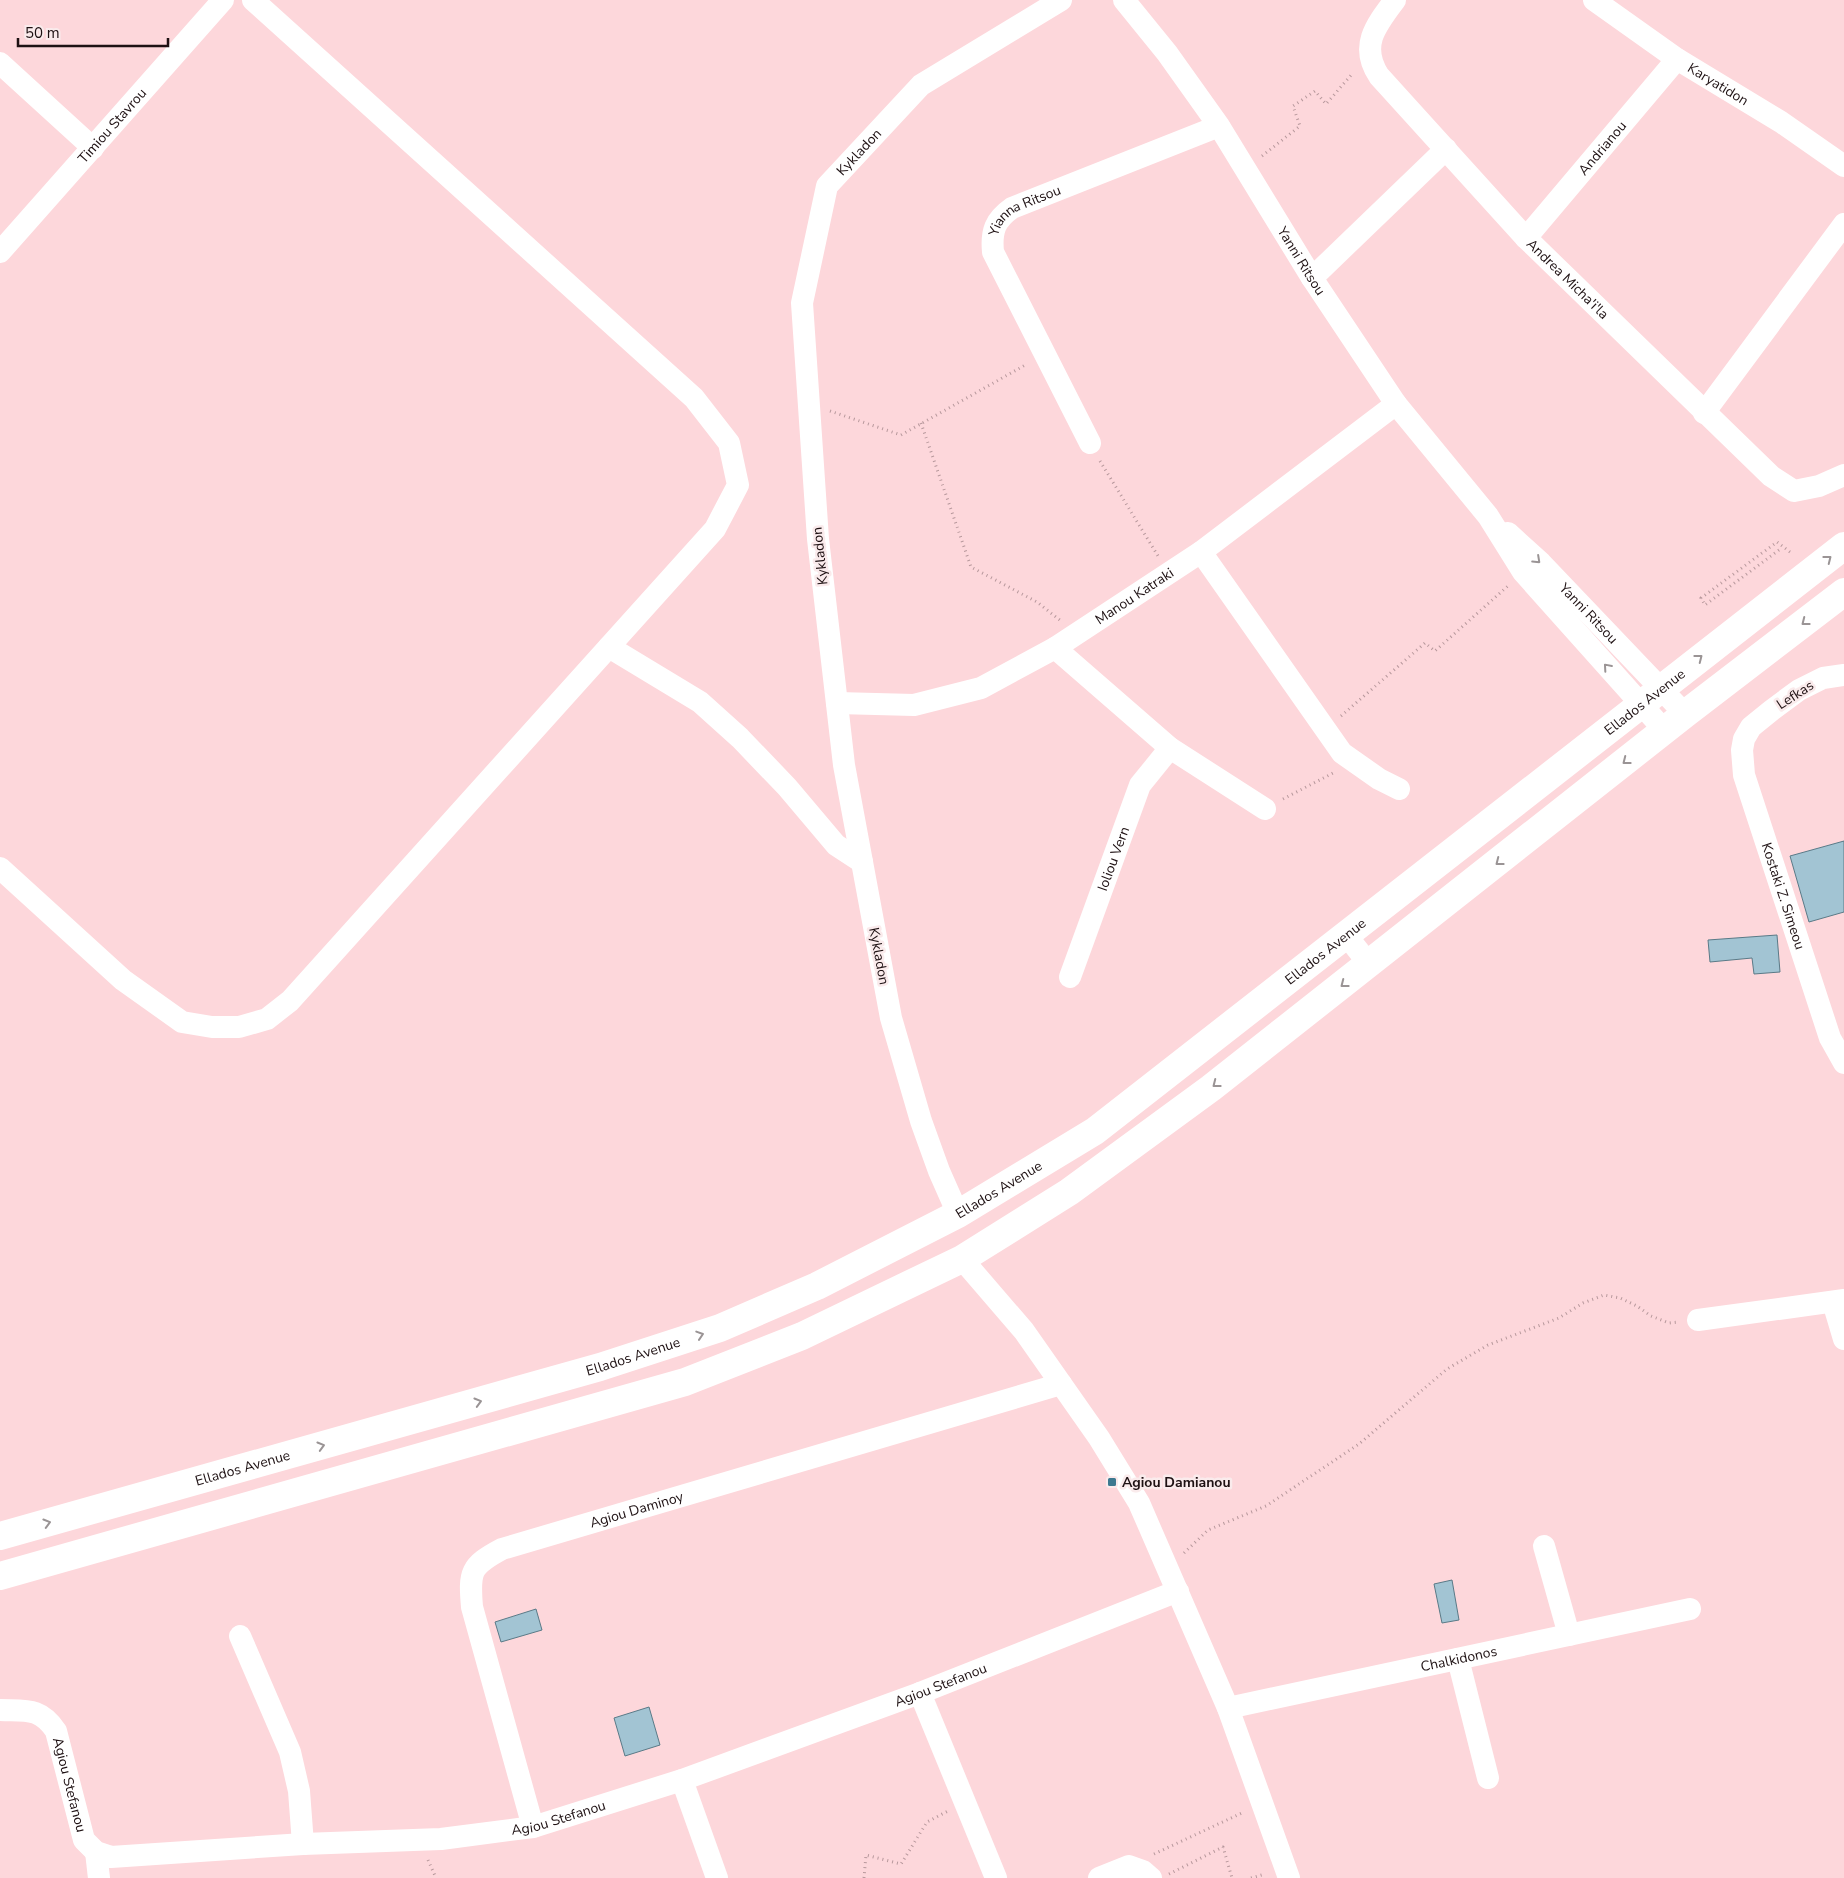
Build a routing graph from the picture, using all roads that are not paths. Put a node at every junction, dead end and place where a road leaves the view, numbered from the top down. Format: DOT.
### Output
graph roads {
  1 [pos="223,0"];
  2 [pos="253,0"];
  3 [pos="1061,0"];
  4 [pos="1124,0"];
  5 [pos="1395,0"];
  6 [pos="1594,0"];
  7 [pos="1677,58"];
  8 [pos="0,63"];
  9 [pos="1219,126"];
  10 [pos="93,148"];
  11 [pos="1446,149"];
  12 [pos="1844,166"];
  13 [pos="1844,224"];
  14 [pos="1526,238"];
  15 [pos="0,252"];
  16 [pos="1312,278"];
  17 [pos="1396,404"];
  18 [pos="1704,413"];
  19 [pos="1090,443"];
  20 [pos="1844,476"];
  21 [pos="1488,516"];
  22 [pos="1844,546"];
  23 [pos="1201,552"];
  24 [pos="1844,592"];
  25 [pos="609,647"];
  26 [pos="1055,648"];
  27 [pos="1843,673"];
  28 [pos="1650,696"];
  29 [pos="837,702"];
  30 [pos="1675,723"];
  31 [pos="1751,727"];
  32 [pos="1170,748"];
  33 [pos="1399,788"];
  34 [pos="1265,809"];
  35 [pos="862,862"];
  36 [pos="0,868"];
  37 [pos="1346,935"];
  38 [pos="1369,964"];
  39 [pos="1070,977"];
  40 [pos="1844,1063"];
  41 [pos="958,1214"];
  42 [pos="962,1259"];
  43 [pos="1839,1301"];
  44 [pos="1698,1320"];
  45 [pos="1844,1339"];
  46 [pos="1061,1384"];
  47 [pos="0,1536"];
  48 [pos="1544,1546"];
  49 [pos="0,1576"];
  50 [pos="1178,1591"];
  51 [pos="1690,1610"];
  52 [pos="1569,1635"];
  53 [pos="240,1636"];
  54 [pos="1458,1659"];
  55 [pos="920,1693"];
  56 [pos="1228,1708"];
  57 [pos="0,1710"];
  58 [pos="1488,1778"];
  59 [pos="682,1780"];
  60 [pos="534,1826"];
  61 [pos="303,1844"];
  62 [pos="96,1852"];
  63 [pos="99,1878"];
  64 [pos="717,1878"];
  65 [pos="996,1878"];
  66 [pos="1099,1878"];
  67 [pos="1152,1878"];
  68 [pos="1289,1878"];
  1 -- 10 [label="street, Timiou Stavrou"];
  2 -- 25 [label="street"];
  3 -- 29 [label="street, Kykladon"];
  4 -- 9 [label="street, Yanni Ritsou"];
  5 -- 11 [label="street, Andrea Micha'i'la"];
  6 -- 7 [label="street, Karyatidon"];
  7 -- 12 [label="street, Karyatidon"];
  7 -- 14 [label="street, Andrianou"];
  8 -- 10 [label="street"];
  9 -- 16 [label="street, Yanni Ritsou"];
  9 -- 19 [label="street, Yianna Ritsou"];
  10 -- 15 [label="street, Timiou Stavrou"];
  11 -- 14 [label="street, Andrea Micha'i'la"];
  11 -- 16 [label="street"];
  13 -- 18 [label="street"];
  14 -- 18 [label="street, Andrea Micha'i'la"];
  16 -- 17 [label="street, Yanni Ritsou"];
  17 -- 21 [label="street, Yanni Ritsou"];
  17 -- 23 [label="street, Manou Katraki"];
  18 -- 20 [label="street, Andrea Micha'i'la"];
  21 -- 28 [label="street, Yanni Ritsou, one-way"];
  28 -- 21 [label="street, Yanni Ritsou, one-way"];
  28 -- 22 [label="main road, Ellados Avenue, one-way"];
  23 -- 26 [label="street, Manou Katraki"];
  23 -- 33 [label="street"];
  24 -- 30 [label="main road, one-way"];
  25 -- 35 [label="street"];
  25 -- 36 [label="street"];
  26 -- 29 [label="street, Manou Katraki"];
  26 -- 32 [label="street"];
  27 -- 31 [label="street, Lefkas"];
  28 -- 30 [label="street, Yanni Ritsou"];
  28 -- 37 [label="main road, Ellados Avenue"];
  29 -- 35 [label="street, Kykladon"];
  30 -- 38 [label="main road, one-way"];
  31 -- 40 [label="street, Kostaki Z. Simeou"];
  32 -- 34 [label="street"];
  32 -- 39 [label="street, Ioliou Vern"];
  35 -- 41 [label="street, Kykladon"];
  37 -- 38 [label="street"];
  37 -- 41 [label="main road, Ellados Avenue"];
  38 -- 42 [label="main road, one-way"];
  47 -- 41 [label="main road, Ellados Avenue, one-way"];
  42 -- 46 [label="street"];
  42 -- 49 [label="main road"];
  43 -- 44 [label="street"];
  43 -- 45 [label="street"];
  46 -- 50 [label="street"];
  46 -- 60 [label="street, Agiou Daminoy"];
  48 -- 52 [label="street"];
  50 -- 55 [label="street, Agiou Stefanou"];
  50 -- 56 [label="street"];
  51 -- 52 [label="street, Chalkidonos"];
  52 -- 54 [label="street, Chalkidonos"];
  53 -- 61 [label="street"];
  54 -- 56 [label="street, Chalkidonos"];
  54 -- 58 [label="street"];
  55 -- 59 [label="street, Agiou Stefanou"];
  55 -- 65 [label="street"];
  56 -- 68 [label="street"];
  57 -- 62 [label="street, Agiou Stefanou"];
  59 -- 60 [label="street, Agiou Stefanou"];
  59 -- 64 [label="street"];
  60 -- 61 [label="street, Agiou Stefanou"];
  61 -- 62 [label="street, Agiou Stefanou"];
  62 -- 63 [label="street"];
  66 -- 67 [label="street"];
}
